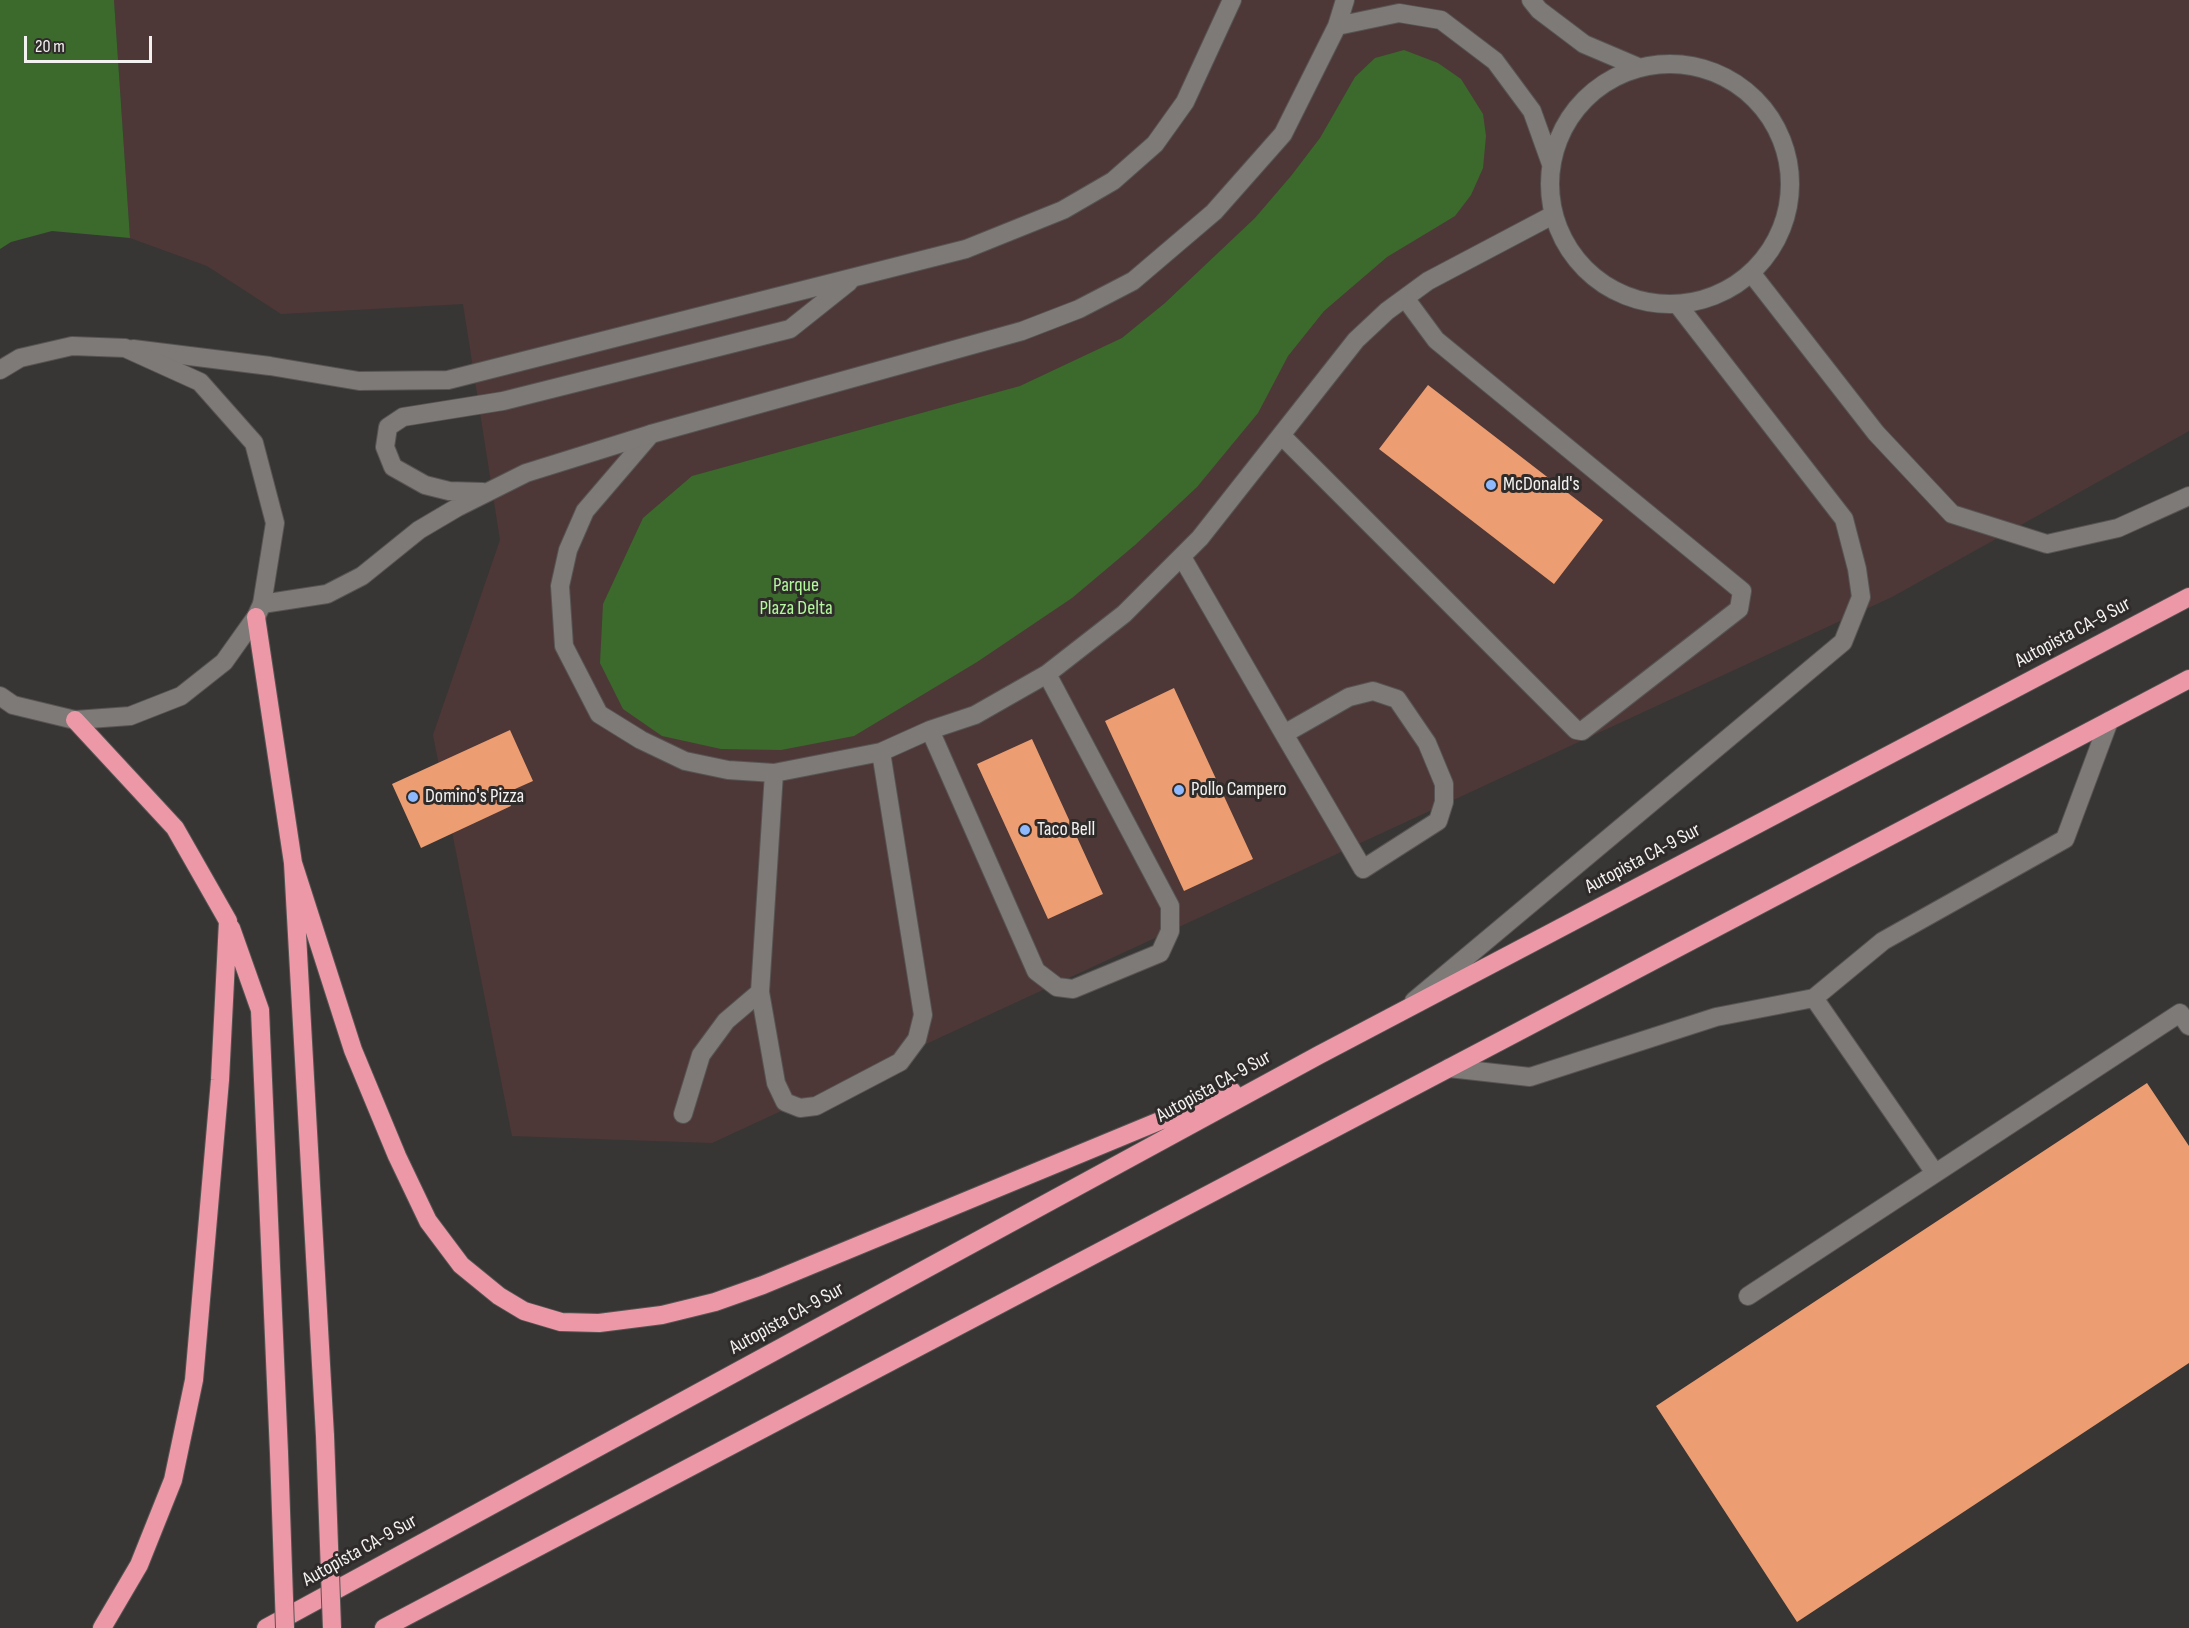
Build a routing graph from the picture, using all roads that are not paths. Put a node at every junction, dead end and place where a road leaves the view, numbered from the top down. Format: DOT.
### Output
graph roads {
  1 [pos="1232,0"];
  2 [pos="1345,0"];
  3 [pos="1531,0"];
  4 [pos="1336,26"];
  5 [pos="1638,67"];
  6 [pos="1551,164"];
  7 [pos="1553,215"];
  8 [pos="1752,274"];
  9 [pos="856,277"];
  10 [pos="1405,298"];
  11 [pos="1678,305"];
  12 [pos="125,348"];
  13 [pos="0,370"];
  14 [pos="651,434"];
  15 [pos="1281,435"];
  16 [pos="486,492"];
  17 [pos="2189,496"];
  18 [pos="1182,557"];
  19 [pos="2189,597"];
  20 [pos="259,610"];
  21 [pos="1047,674"];
  22 [pos="2189,679"];
  23 [pos="4,701"];
  24 [pos="75,720"];
  25 [pos="2109,721"];
  26 [pos="930,730"];
  27 [pos="1284,734"];
  28 [pos="881,752"];
  29 [pos="774,773"];
  30 [pos="293,863"];
  31 [pos="228,921"];
  32 [pos="760,992"];
  33 [pos="1814,998"];
  34 [pos="1396,1015"];
  35 [pos="2189,1026"];
  36 [pos="1319,1055"];
  37 [pos="1449,1068"];
  38 [pos="683,1114"];
  39 [pos="1935,1173"];
  40 [pos="1748,1296"];
  41 [pos="404,1622"];
  42 [pos="102,1628"];
  43 [pos="266,1628"];
  44 [pos="285,1628"];
  45 [pos="332,1628"];
  46 [pos="384,1628"];
  1 -- 9 [label="street"];
  2 -- 4 [label="street"];
  3 -- 5 [label="street"];
  4 -- 6 [label="street"];
  4 -- 14 [label="street"];
  5 -- 6 [label="street"];
  5 -- 8 [label="street"];
  6 -- 7 [label="street"];
  7 -- 10 [label="street"];
  7 -- 11 [label="street"];
  8 -- 11 [label="street"];
  8 -- 17 [label="street"];
  9 -- 12 [label="street"];
  9 -- 16 [label="street"];
  10 -- 15 [label="street"];
  10 -- 15 [label="street"];
  11 -- 34 [label="street"];
  12 -- 13 [label="street"];
  12 -- 20 [label="street"];
  14 -- 16 [label="street"];
  14 -- 29 [label="street"];
  15 -- 18 [label="street"];
  16 -- 20 [label="street"];
  18 -- 21 [label="street"];
  18 -- 27 [label="street"];
  19 -- 34 [label="highway, Autopista CA-9 Sur"];
  20 -- 24 [label="street"];
  20 -- 30 [label="highway"];
  21 -- 26 [label="street"];
  21 -- 26 [label="street"];
  22 -- 25 [label="highway"];
  23 -- 24 [label="street"];
  24 -- 31 [label="highway"];
  25 -- 33 [label="street"];
  25 -- 37 [label="highway"];
  26 -- 28 [label="street"];
  27 -- 27 [label="street"];
  28 -- 29 [label="street"];
  28 -- 32 [label="street"];
  29 -- 32 [label="street"];
  30 -- 36 [label="highway"];
  30 -- 45 [label="highway, bridge"];
  31 -- 42 [label="highway"];
  31 -- 44 [label="highway, bridge"];
  32 -- 38 [label="street"];
  33 -- 37 [label="street"];
  33 -- 39 [label="street"];
  34 -- 36 [label="highway, Autopista CA-9 Sur"];
  35 -- 39 [label="street"];
  36 -- 43 [label="highway, Autopista CA-9 Sur"];
  37 -- 41 [label="highway"];
  39 -- 40 [label="street"];
  41 -- 46 [label="highway"];
}
